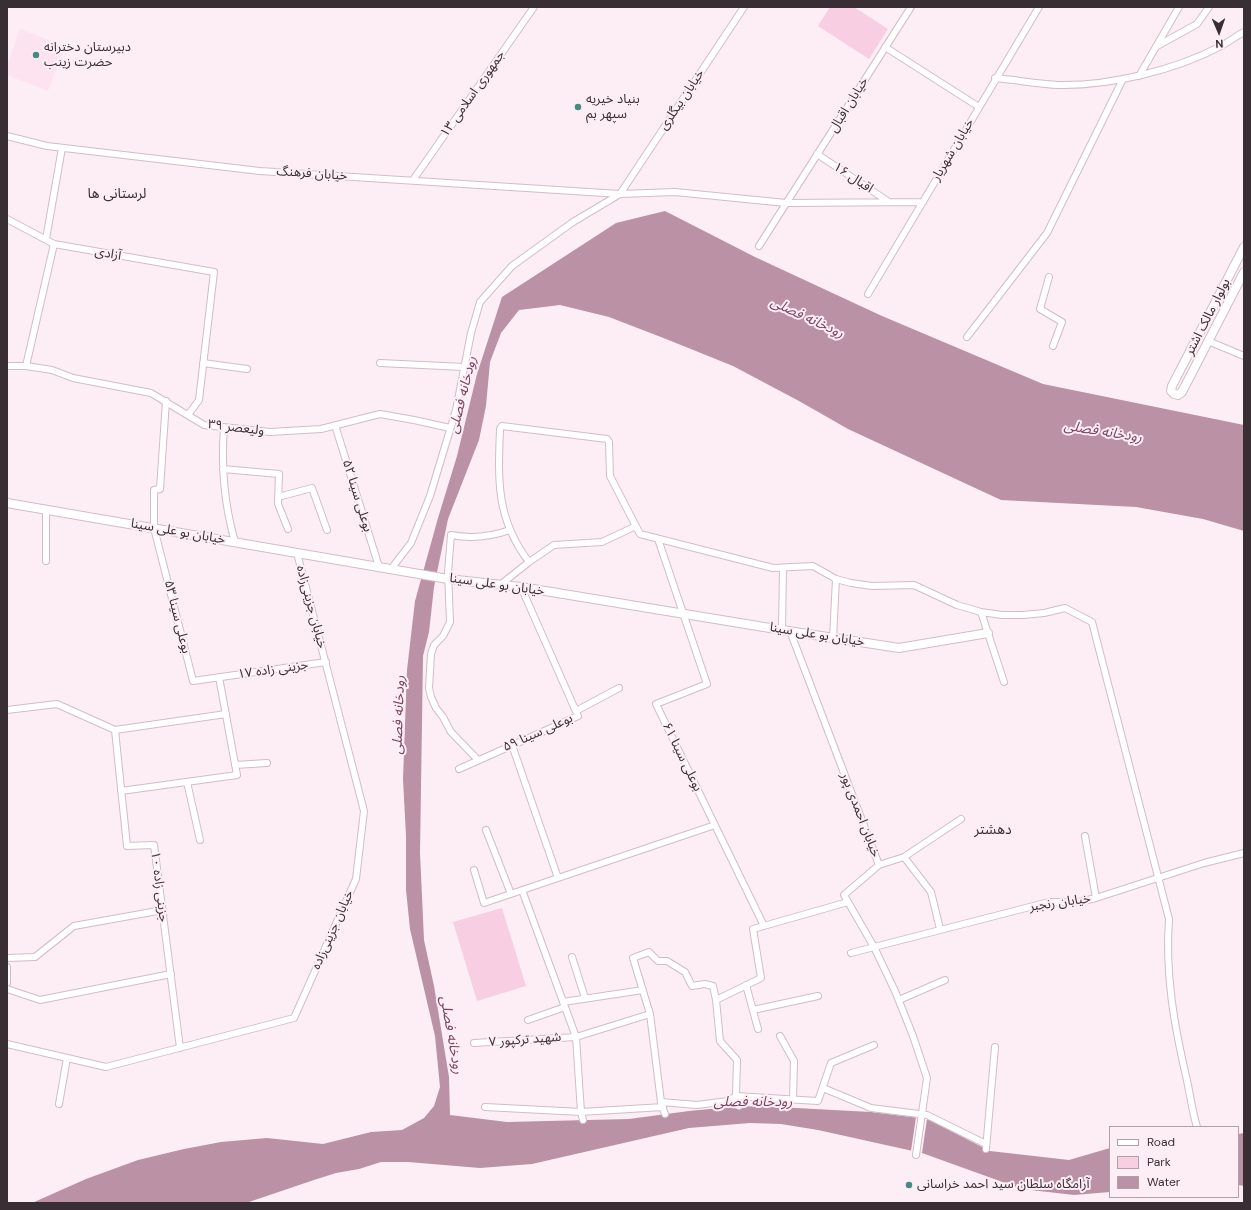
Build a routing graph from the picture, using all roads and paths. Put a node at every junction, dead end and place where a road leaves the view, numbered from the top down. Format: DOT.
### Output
graph roads {
  1 [pos="534,7"];
  2 [pos="744,7"];
  3 [pos="911,7"];
  4 [pos="1039,7"];
  5 [pos="1180,7"];
  6 [pos="1209,7"];
  7 [pos="1244,32"];
  8 [pos="1156,46"];
  9 [pos="885,47"];
  10 [pos="1139,76"];
  11 [pos="996,78"];
  12 [pos="1123,79"];
  13 [pos="979,107"];
  14 [pos="7,136"];
  15 [pos="62,148"];
  16 [pos="817,154"];
  17 [pos="413,180"];
  18 [pos="620,194"];
  19 [pos="889,202"];
  20 [pos="922,202"];
  21 [pos="786,203"];
  22 [pos="7,219"];
  23 [pos="46,239"];
  24 [pos="54,244"];
  25 [pos="759,246"];
  26 [pos="1244,247"];
  27 [pos="1244,272"];
  28 [pos="1049,276"];
  29 [pos="868,294"];
  30 [pos="966,337"];
  31 [pos="1208,342"];
  32 [pos="1053,346"];
  33 [pos="1244,356"];
  34 [pos="203,363"];
  35 [pos="380,363"];
  36 [pos="7,366"];
  37 [pos="26,366"];
  38 [pos="464,367"];
  39 [pos="247,369"];
  40 [pos="166,401"];
  41 [pos="188,415"];
  42 [pos="334,425"];
  43 [pos="224,427"];
  44 [pos="450,428"];
  45 [pos="223,469"];
  46 [pos="278,497"];
  47 [pos="7,503"];
  48 [pos="46,510"];
  49 [pos="636,526"];
  50 [pos="154,528"];
  51 [pos="288,529"];
  52 [pos="327,530"];
  53 [pos="510,530"];
  54 [pos="658,539"];
  55 [pos="236,542"];
  56 [pos="297,553"];
  57 [pos="46,561"];
  58 [pos="529,562"];
  59 [pos="379,567"];
  60 [pos="783,568"];
  61 [pos="391,569"];
  62 [pos="448,579"];
  63 [pos="836,579"];
  64 [pos="500,585"];
  65 [pos="521,588"];
  66 [pos="981,612"];
  67 [pos="684,614"];
  68 [pos="786,631"];
  69 [pos="988,633"];
  70 [pos="833,638"];
  71 [pos="326,662"];
  72 [pos="219,677"];
  73 [pos="1004,682"];
  74 [pos="619,688"];
  75 [pos="7,710"];
  76 [pos="576,711"];
  77 [pos="226,714"];
  78 [pos="115,730"];
  79 [pos="512,745"];
  80 [pos="478,760"];
  81 [pos="267,763"];
  82 [pos="235,765"];
  83 [pos="459,769"];
  84 [pos="187,782"];
  85 [pos="121,791"];
  86 [pos="961,819"];
  87 [pos="715,825"];
  88 [pos="486,830"];
  89 [pos="1085,836"];
  90 [pos="200,840"];
  91 [pos="1244,853"];
  92 [pos="904,857"];
  93 [pos="879,865"];
  94 [pos="474,870"];
  95 [pos="558,878"];
  96 [pos="1157,879"];
  97 [pos="522,890"];
  98 [pos="511,894"];
  99 [pos="1096,898"];
  100 [pos="848,902"];
  101 [pos="163,910"];
  102 [pos="764,926"];
  103 [pos="940,930"];
  104 [pos="874,946"];
  105 [pos="851,953"];
  106 [pos="572,957"];
  107 [pos="7,958"];
  108 [pos="7,967"];
  109 [pos="171,974"];
  110 [pos="946,980"];
  111 [pos="7,983"];
  112 [pos="746,985"];
  113 [pos="7,989"];
  114 [pos="643,990"];
  115 [pos="818,996"];
  116 [pos="585,998"];
  117 [pos="716,1000"];
  118 [pos="899,1000"];
  119 [pos="564,1004"];
  120 [pos="753,1010"];
  121 [pos="650,1014"];
  122 [pos="528,1020"];
  123 [pos="758,1029"];
  124 [pos="780,1036"];
  125 [pos="576,1037"];
  126 [pos="7,1044"];
  127 [pos="474,1044"];
  128 [pos="874,1045"];
  129 [pos="995,1047"];
  130 [pos="180,1048"];
  131 [pos="67,1058"];
  132 [pos="823,1088"];
  133 [pos="736,1096"];
  134 [pos="793,1100"];
  135 [pos="59,1104"];
  136 [pos="662,1105"];
  137 [pos="739,1106"];
  138 [pos="485,1107"];
  139 [pos="581,1112"];
  140 [pos="665,1114"];
  141 [pos="922,1116"];
  142 [pos="583,1120"];
  143 [pos="1197,1126"];
  144 [pos="916,1154"];
  1 -- 17 [label="street, جمهوری اسلامی ۱۳"];
  2 -- 18 [label="street, خیابان بیگلری"];
  3 -- 9 [label="street, خیابان اقبال"];
  4 -- 11 [label="street, خیابان شهریار"];
  5 -- 8 [label="street"];
  6 -- 8 [label="street"];
  7 -- 10 [label="street"];
  8 -- 10 [label="street"];
  9 -- 13 [label="street"];
  9 -- 16 [label="street, خیابان اقبال"];
  10 -- 12 [label="street"];
  11 -- 12 [label="street"];
  11 -- 13 [label="street, خیابان شهریار"];
  12 -- 30 [label="street"];
  13 -- 20 [label="street, خیابان شهریار"];
  14 -- 15 [label="street, خیابان فرهنگ"];
  15 -- 17 [label="street, خیابان فرهنگ"];
  15 -- 23 [label="street"];
  16 -- 19 [label="street, اقبال ۱۶"];
  16 -- 21 [label="street, خیابان اقبال"];
  17 -- 18 [label="street, خیابان فرهنگ"];
  18 -- 21 [label="street, خیابان فرهنگ"];
  18 -- 38 [label="street"];
  19 -- 20 [label="street, خیابان فرهنگ"];
  19 -- 21 [label="street, خیابان فرهنگ"];
  20 -- 29 [label="street, خیابان شهریار"];
  21 -- 25 [label="street, خیابان اقبال"];
  22 -- 23 [label="street, آزادی"];
  23 -- 24 [label="street, آزادی"];
  24 -- 34 [label="street, آزادی"];
  24 -- 37 [label="street"];
  26 -- 31 [label="main road, بولوار مالک اشتر"];
  27 -- 31 [label="main road, بولوار مالک اشتر"];
  28 -- 32 [label="street"];
  31 -- 33 [label="street"];
  34 -- 39 [label="street"];
  34 -- 41 [label="street"];
  35 -- 38 [label="street"];
  36 -- 37 [label="street, ولیعصر ۳۹"];
  37 -- 40 [label="street, ولیعصر ۳۹"];
  38 -- 44 [label="street"];
  40 -- 41 [label="street, ولیعصر ۳۹"];
  40 -- 50 [label="street"];
  41 -- 43 [label="street, ولیعصر ۳۹"];
  42 -- 43 [label="street, ولیعصر ۳۹"];
  42 -- 44 [label="street, ولیعصر ۳۹"];
  42 -- 59 [label="street, بوعلی سینا ۵۲"];
  43 -- 45 [label="street"];
  44 -- 61 [label="street"];
  45 -- 46 [label="street"];
  45 -- 55 [label="street"];
  46 -- 51 [label="street"];
  46 -- 52 [label="street"];
  47 -- 48 [label="main road, خیابان بو علی سینا"];
  48 -- 50 [label="main road, خیابان بو علی سینا"];
  48 -- 57 [label="street"];
  49 -- 53 [label="street"];
  49 -- 54 [label="street"];
  49 -- 58 [label="street"];
  50 -- 55 [label="main road, خیابان بو علی سینا"];
  50 -- 72 [label="street, بوعلی سینا ۵۳"];
  53 -- 58 [label="street"];
  53 -- 62 [label="street"];
  54 -- 60 [label="street"];
  54 -- 67 [label="street"];
  55 -- 56 [label="main road, خیابان بو علی سینا"];
  56 -- 59 [label="main road, خیابان بو علی سینا"];
  56 -- 71 [label="street, خیابان جزینی‌زاده"];
  58 -- 64 [label="street"];
  59 -- 61 [label="main road, خیابان بو علی سینا"];
  60 -- 63 [label="street"];
  60 -- 68 [label="street"];
  61 -- 62 [label="main road, خیابان بو علی سینا"];
  62 -- 64 [label="main road, خیابان بو علی سینا"];
  62 -- 80 [label="street"];
  63 -- 66 [label="street"];
  63 -- 70 [label="street"];
  64 -- 65 [label="main road, خیابان بو علی سینا"];
  65 -- 67 [label="main road, خیابان بو علی سینا"];
  65 -- 76 [label="street, بوعلی سینا ۵۹"];
  66 -- 69 [label="street"];
  66 -- 96 [label="street"];
  67 -- 68 [label="main road, خیابان بو علی سینا"];
  67 -- 87 [label="street, بوعلی سینا ۶۱"];
  68 -- 70 [label="main road, خیابان بو علی سینا"];
  68 -- 93 [label="street, خیابان احمدی پور"];
  69 -- 70 [label="main road, خیابان بو علی سینا"];
  69 -- 73 [label="street"];
  71 -- 72 [label="street, جزینی زاده ۱۷"];
  71 -- 130 [label="street, خیابان جزینی‌زاده"];
  72 -- 77 [label="street"];
  74 -- 76 [label="street"];
  75 -- 78 [label="street"];
  76 -- 79 [label="street, بوعلی سینا ۵۹"];
  77 -- 78 [label="street"];
  77 -- 82 [label="street"];
  78 -- 85 [label="street, جزینی زاده ۱۰"];
  79 -- 80 [label="street, بوعلی سینا ۵۹"];
  79 -- 95 [label="street"];
  80 -- 83 [label="street, بوعلی سینا ۵۹"];
  81 -- 82 [label="street"];
  82 -- 84 [label="street"];
  84 -- 85 [label="street"];
  84 -- 90 [label="street"];
  85 -- 101 [label="street, جزینی زاده ۱۰"];
  86 -- 92 [label="street"];
  87 -- 95 [label="street"];
  87 -- 102 [label="street, بوعلی سینا ۶۱"];
  88 -- 98 [label="street"];
  89 -- 99 [label="street"];
  91 -- 96 [label="street, خیابان رنجبر"];
  92 -- 93 [label="street"];
  92 -- 103 [label="street"];
  93 -- 100 [label="street, خیابان احمدی پور"];
  94 -- 98 [label="street"];
  95 -- 97 [label="street"];
  96 -- 99 [label="street, خیابان رنجبر"];
  96 -- 143 [label="street"];
  97 -- 98 [label="street"];
  97 -- 119 [label="street"];
  99 -- 103 [label="street, خیابان رنجبر"];
  100 -- 102 [label="street"];
  100 -- 104 [label="street"];
  101 -- 107 [label="street"];
  101 -- 109 [label="street, جزینی زاده ۱۰"];
  102 -- 112 [label="street"];
  103 -- 104 [label="street, خیابان رنجبر"];
  104 -- 105 [label="street, خیابان رنجبر"];
  104 -- 118 [label="street"];
  106 -- 116 [label="street"];
  108 -- 111 [label="street"];
  109 -- 113 [label="street"];
  109 -- 130 [label="street, جزینی زاده ۱۰"];
  110 -- 118 [label="street"];
  112 -- 117 [label="street"];
  112 -- 120 [label="street"];
  114 -- 116 [label="street"];
  114 -- 117 [label="street"];
  114 -- 121 [label="street"];
  115 -- 120 [label="street"];
  116 -- 119 [label="street"];
  117 -- 133 [label="street"];
  118 -- 141 [label="street"];
  119 -- 122 [label="street"];
  119 -- 125 [label="street"];
  120 -- 123 [label="street"];
  121 -- 125 [label="street, شهید ترکپور ۷"];
  121 -- 136 [label="street"];
  124 -- 134 [label="street"];
  125 -- 127 [label="street, شهید ترکپور ۷"];
  125 -- 139 [label="street"];
  126 -- 131 [label="street, خیابان جزینی‌زاده"];
  128 -- 132 [label="street"];
  129 -- 141 [label="street"];
  130 -- 131 [label="street, خیابان جزینی‌زاده"];
  131 -- 135 [label="street"];
  132 -- 134 [label="street"];
  132 -- 141 [label="street"];
  133 -- 134 [label="street"];
  133 -- 136 [label="street"];
  133 -- 137 [label="street"];
  136 -- 139 [label="street"];
  136 -- 140 [label="street"];
  138 -- 139 [label="street"];
  139 -- 142 [label="street"];
  141 -- 144 [label="street"];
}
